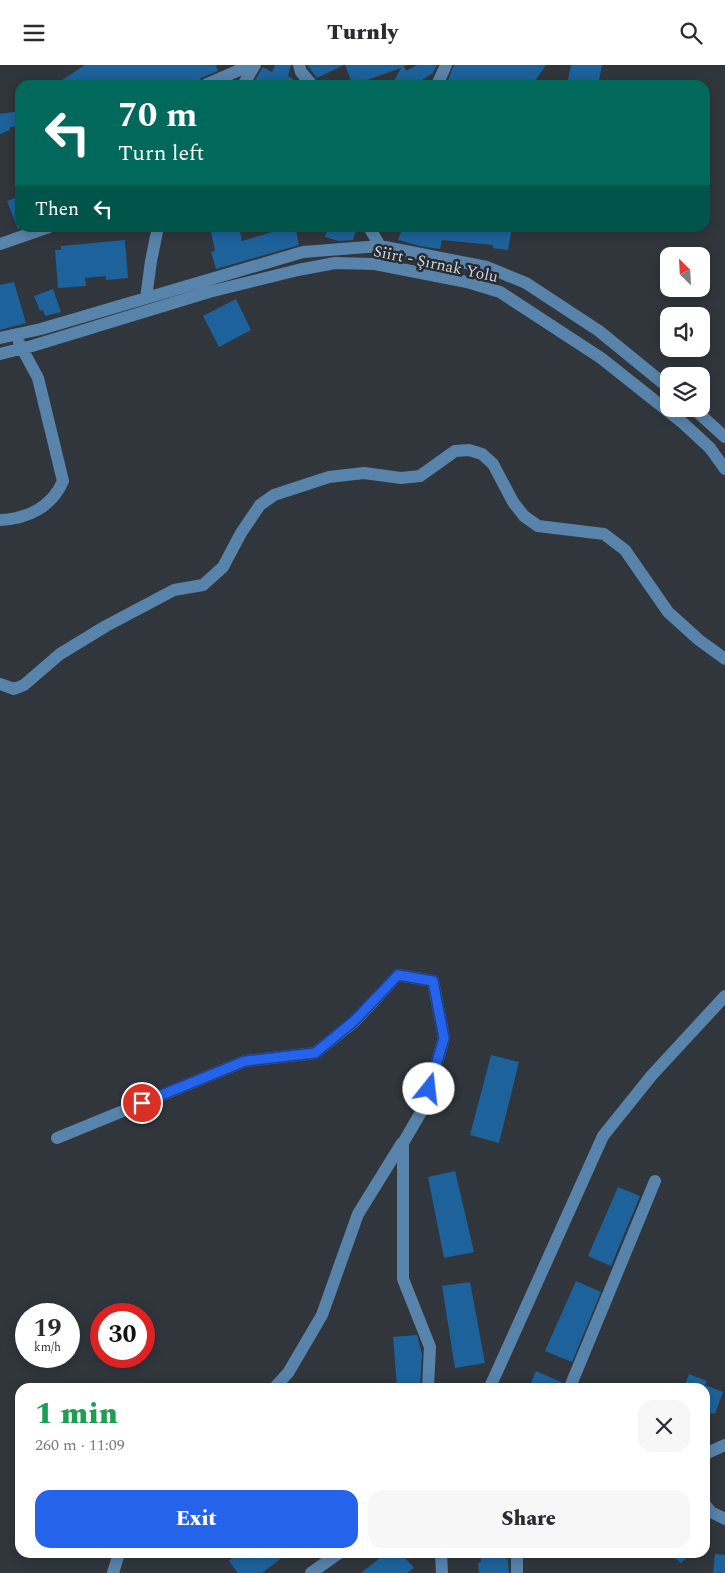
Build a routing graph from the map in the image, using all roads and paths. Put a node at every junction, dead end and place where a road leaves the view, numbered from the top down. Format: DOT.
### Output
graph roads {
  1 [pos="251,65"];
  2 [pos="255,65"];
  3 [pos="299,65"];
  4 [pos="446,65"];
  5 [pos="217,80"];
  6 [pos="246,80"];
  7 [pos="308,80"];
  8 [pos="439,80"];
  9 [pos="35,232"];
  10 [pos="157,232"];
  11 [pos="372,232"];
  12 [pos="0,244"];
  13 [pos="380,246"];
  14 [pos="146,297"];
  15 [pos="13,335"];
  16 [pos="0,338"];
  17 [pos="22,349"];
  18 [pos="0,354"];
  19 [pos="660,381"];
  20 [pos="703,417"];
  21 [pos="725,437"];
  22 [pos="725,469"];
  23 [pos="0,520"];
  24 [pos="725,659"];
  25 [pos="0,684"];
  26 [pos="725,996"];
  27 [pos="57,1138"];
  28 [pos="403,1143"];
  29 [pos="655,1181"];
  30 [pos="279,1383"];
  31 [pos="428,1383"];
  32 [pos="492,1383"];
  33 [pos="572,1383"];
  34 [pos="725,1445"];
  35 [pos="710,1452"];
  36 [pos="710,1511"];
  37 [pos="725,1519"];
  38 [pos="118,1558"];
  39 [pos="332,1558"];
  40 [pos="440,1558"];
  41 [pos="517,1558"];
  42 [pos="439,1572"];
  43 [pos="113,1573"];
  44 [pos="311,1573"];
  45 [pos="518,1573"];
  1 -- 5 [label="street"];
  2 -- 6 [label="street"];
  3 -- 7 [label="street"];
  4 -- 8 [label="street"];
  9 -- 12 [label="street"];
  10 -- 14 [label="street"];
  11 -- 13 [label="street"];
  13 -- 14 [label="street, Siirt - Şırnak Yolu"];
  13 -- 19 [label="street, Siirt - Şırnak Yolu"];
  14 -- 15 [label="street, Siirt - Şırnak Yolu"];
  15 -- 16 [label="street, Siirt - Şırnak Yolu"];
  15 -- 17 [label="street"];
  17 -- 18 [label="street, Siirt - Şırnak Yolu"];
  17 -- 22 [label="street, Siirt - Şırnak Yolu"];
  17 -- 23 [label="street"];
  20 -- 21 [label="street"];
  24 -- 25 [label="street"];
  26 -- 32 [label="street"];
  27 -- 28 [label="street"];
  28 -- 30 [label="street"];
  28 -- 31 [label="street"];
  29 -- 33 [label="street"];
  34 -- 35 [label="street"];
  36 -- 37 [label="street"];
  38 -- 43 [label="street"];
  39 -- 44 [label="street"];
  40 -- 42 [label="street"];
  41 -- 45 [label="street"];
}
